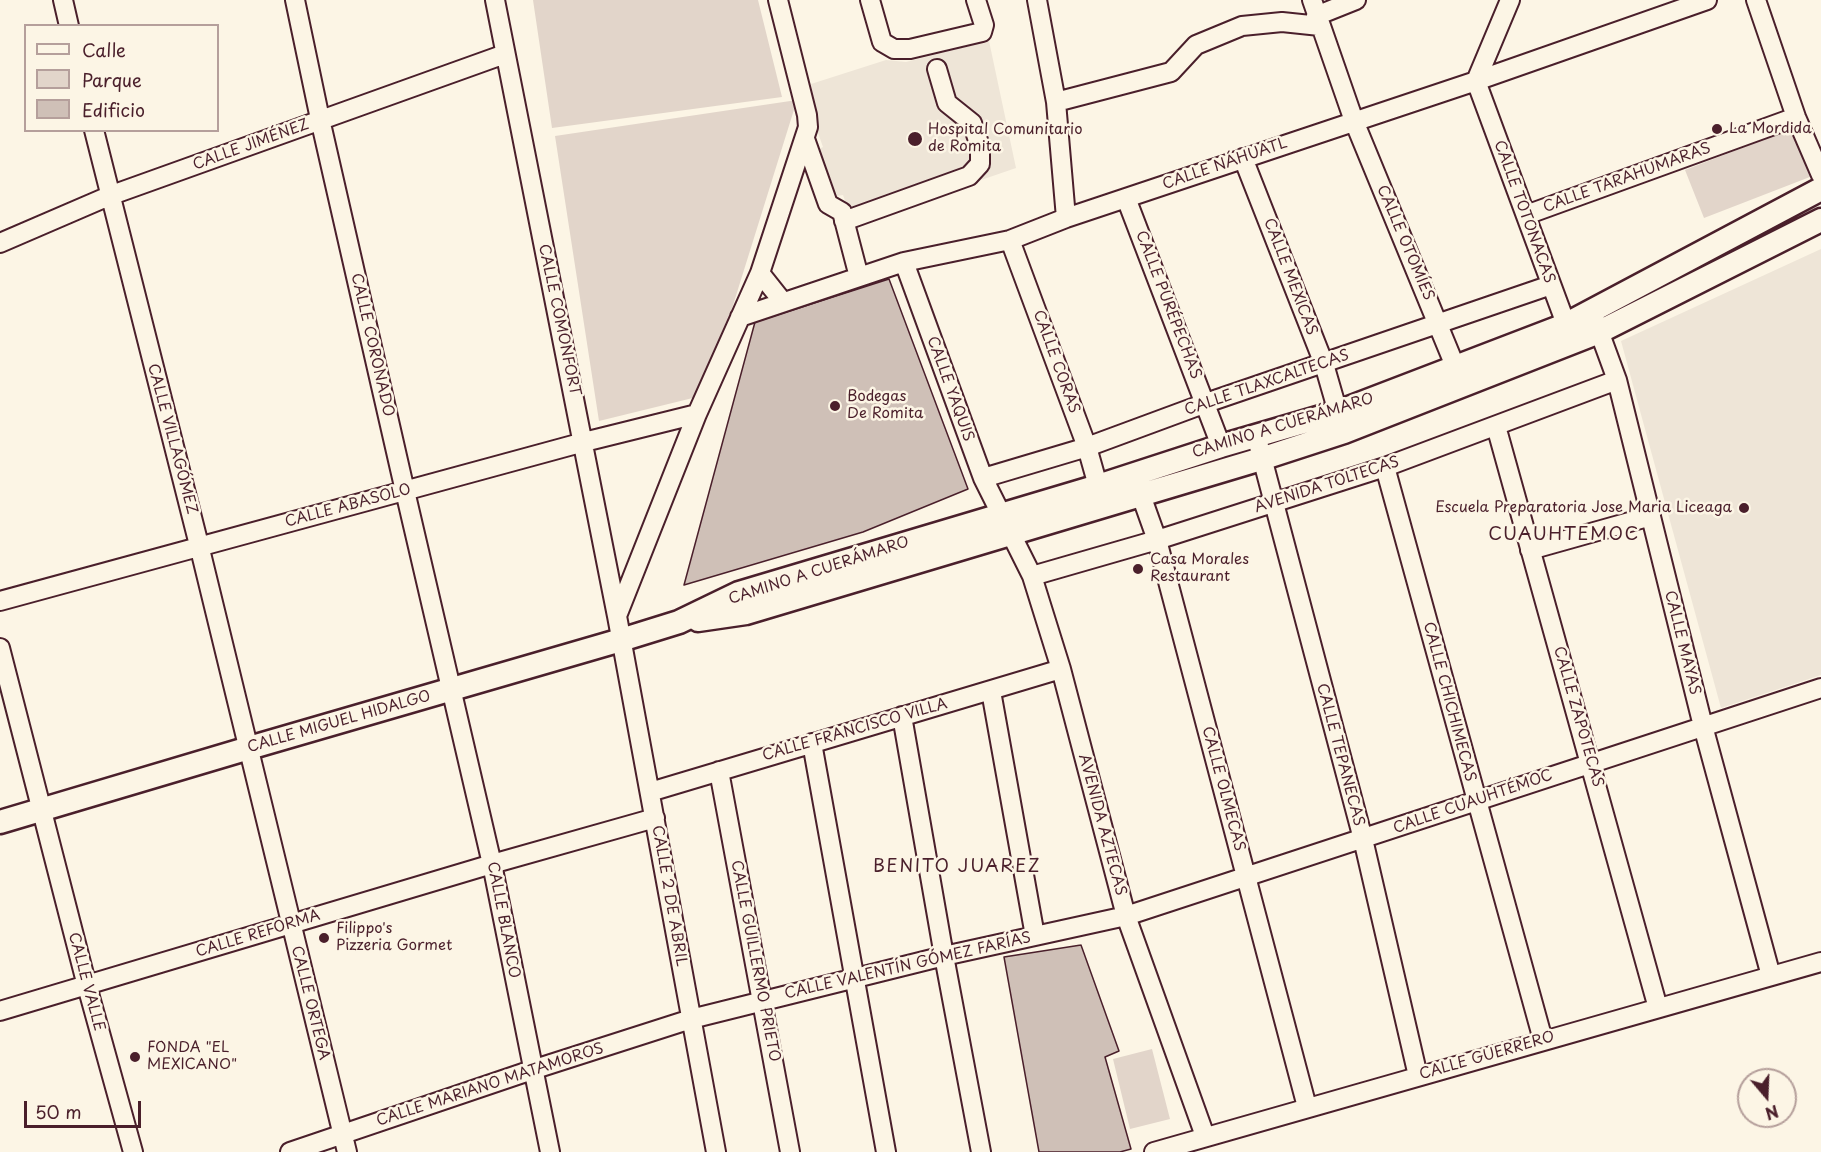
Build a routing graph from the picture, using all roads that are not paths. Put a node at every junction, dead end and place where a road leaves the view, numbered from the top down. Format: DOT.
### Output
graph roads {
  1 [pos="63,0"];
  2 [pos="296,0"];
  3 [pos="495,0"];
  4 [pos="778,0"];
  5 [pos="870,0"];
  6 [pos="976,0"];
  7 [pos="1037,0"];
  8 [pos="1356,0"];
  9 [pos="1510,0"];
  10 [pos="1707,0"];
  11 [pos="1756,0"];
  12 [pos="1316,14"];
  13 [pos="69,24"];
  14 [pos="505,54"];
  15 [pos="937,69"];
  16 [pos="1476,81"];
  17 [pos="1056,102"];
  18 [pos="1796,117"];
  19 [pos="321,119"];
  20 [pos="1354,121"];
  21 [pos="94,132"];
  22 [pos="806,133"];
  23 [pos="1243,158"];
  24 [pos="1821,175"];
  25 [pos="1821,189"];
  26 [pos="109,196"];
  27 [pos="1126,198"];
  28 [pos="1526,215"];
  29 [pos="1066,218"];
  30 [pos="844,220"];
  31 [pos="1821,220"];
  32 [pos="1010,240"];
  33 [pos="2,244"];
  34 [pos="904,262"];
  35 [pos="760,273"];
  36 [pos="859,277"];
  37 [pos="1551,285"];
  38 [pos="783,302"];
  39 [pos="740,317"];
  40 [pos="1596,322"];
  41 [pos="1438,323"];
  42 [pos="1569,334"];
  43 [pos="1324,364"];
  44 [pos="1455,366"];
  45 [pos="1617,380"];
  46 [pos="1206,403"];
  47 [pos="697,414"];
  48 [pos="1341,422"];
  49 [pos="1496,426"];
  50 [pos="1256,435"];
  51 [pos="584,442"];
  52 [pos="1221,446"];
  53 [pos="1087,447"];
  54 [pos="1262,459"];
  55 [pos="1385,467"];
  56 [pos="1134,472"];
  57 [pos="983,478"];
  58 [pos="1098,486"];
  59 [pos="405,491"];
  60 [pos="1141,495"];
  61 [pos="1273,502"];
  62 [pos="1651,516"];
  63 [pos="1006,524"];
  64 [pos="1157,540"];
  65 [pos="199,545"];
  66 [pos="1530,550"];
  67 [pos="1032,576"];
  68 [pos="0,601"];
  69 [pos="617,616"];
  70 [pos="679,622"];
  71 [pos="621,640"];
  72 [pos="0,648"];
  73 [pos="1061,669"];
  74 [pos="451,689"];
  75 [pos="991,691"];
  76 [pos="1820,692"];
  77 [pos="902,716"];
  78 [pos="1703,726"];
  79 [pos="812,743"];
  80 [pos="249,748"];
  81 [pos="1591,762"];
  82 [pos="719,771"];
  83 [pos="650,792"];
  84 [pos="1476,800"];
  85 [pos="42,810"];
  86 [pos="655,818"];
  87 [pos="0,822"];
  88 [pos="1363,839"];
  89 [pos="492,864"];
  90 [pos="1246,878"];
  91 [pos="1125,916"];
  92 [pos="291,924"];
  93 [pos="1035,936"];
  94 [pos="944,956"];
  95 [pos="1821,962"];
  96 [pos="1771,976"];
  97 [pos="854,978"];
  98 [pos="87,986"];
  99 [pos="761,1000"];
  100 [pos="1658,1008"];
  101 [pos="0,1011"];
  102 [pos="691,1019"];
  103 [pos="1543,1040"];
  104 [pos="532,1070"];
  105 [pos="1418,1076"];
  106 [pos="1307,1107"];
  107 [pos="343,1133"];
  108 [pos="1205,1136"];
  109 [pos="133,1152"];
  110 [pos="290,1152"];
  111 [pos="347,1152"];
  112 [pos="550,1152"];
  113 [pos="716,1152"];
  114 [pos="790,1152"];
  115 [pos="886,1152"];
  116 [pos="981,1152"];
  117 [pos="1154,1152"];
  1 -- 13 [label="street"];
  2 -- 19 [label="street, CALLE CORONADO"];
  3 -- 14 [label="street, CALLE COMONFORT"];
  4 -- 22 [label="street"];
  5 -- 6 [label="street"];
  7 -- 17 [label="street"];
  8 -- 12 [label="street"];
  9 -- 16 [label="street"];
  10 -- 16 [label="street, CALLE NÁHUATL"];
  11 -- 18 [label="street"];
  12 -- 17 [label="street"];
  12 -- 20 [label="street, CALLE OTOMÍES"];
  14 -- 19 [label="street, CALLE JIMÉNEZ"];
  14 -- 51 [label="street, CALLE COMONFORT"];
  15 -- 30 [label="street"];
  16 -- 20 [label="street, CALLE NÁHUATL"];
  16 -- 28 [label="street, CALLE TOTONACAS"];
  17 -- 29 [label="street"];
  18 -- 24 [label="street"];
  18 -- 28 [label="street, CALLE TARAHUMARAS"];
  19 -- 26 [label="street, CALLE JIMÉNEZ"];
  19 -- 59 [label="street, CALLE CORONADO"];
  20 -- 23 [label="street, CALLE NÁHUATL"];
  20 -- 41 [label="street, CALLE OTOMÍES"];
  21 -- 26 [label="street, CALLE VILLAGÓMEZ"];
  22 -- 30 [label="street"];
  22 -- 35 [label="street"];
  23 -- 27 [label="street, CALLE NÁHUATL"];
  23 -- 43 [label="street, CALLE MEXICAS"];
  25 -- 40 [label="main road, CAMINO A CUERÁMARO"];
  26 -- 33 [label="street, CALLE JIMÉNEZ"];
  26 -- 65 [label="street, CALLE VILLAGÓMEZ"];
  27 -- 29 [label="street, CALLE NÁHUATL"];
  27 -- 46 [label="street, CALLE PURÉPECHAS"];
  28 -- 37 [label="street, CALLE TOTONACAS"];
  29 -- 32 [label="street, CALLE NÁHUATL"];
  30 -- 36 [label="street"];
  31 -- 40 [label="main road, CAMINO A CUERÁMARO"];
  32 -- 34 [label="street, CALLE NÁHUATL"];
  32 -- 53 [label="street, CALLE CORAS"];
  34 -- 36 [label="street, CALLE NÁHUATL"];
  34 -- 57 [label="street, CALLE YAQUIS"];
  35 -- 38 [label="street"];
  35 -- 39 [label="street"];
  36 -- 38 [label="street, CALLE NÁHUATL"];
  37 -- 41 [label="street, CALLE TLAXCALTECAS"];
  37 -- 42 [label="street, CALLE TOTONACAS"];
  38 -- 39 [label="street, CALLE NÁHUATL"];
  39 -- 47 [label="street"];
  40 -- 42 [label="main road, CAMINO A CUERÁMARO"];
  40 -- 45 [label="street, CALLE MAYAS"];
  41 -- 43 [label="street, CALLE TLAXCALTECAS"];
  41 -- 44 [label="street, CALLE OTOMÍES"];
  42 -- 44 [label="main road, CAMINO A CUERÁMARO"];
  42 -- 48 [label="main road, CAMINO A CUERÁMARO"];
  43 -- 46 [label="street, CALLE TLAXCALTECAS"];
  43 -- 48 [label="street, CALLE MEXICAS"];
  44 -- 48 [label="main road, CAMINO A CUERÁMARO"];
  45 -- 49 [label="street, AVENIDA TOLTECAS"];
  45 -- 62 [label="street, CALLE MAYAS"];
  46 -- 52 [label="street, CALLE PURÉPECHAS"];
  46 -- 53 [label="street, CALLE TLAXCALTECAS"];
  47 -- 51 [label="street, CALLE ABASOLO"];
  47 -- 69 [label="street"];
  48 -- 50 [label="main road, CAMINO A CUERÁMARO"];
  48 -- 54 [label="main road, CAMINO A CUERÁMARO"];
  49 -- 55 [label="street, AVENIDA TOLTECAS"];
  49 -- 66 [label="street, CALLE ZAPOTECAS"];
  50 -- 52 [label="main road, CAMINO A CUERÁMARO"];
  50 -- 54 [label="street, CALLE TEPANECAS"];
  51 -- 59 [label="street, CALLE ABASOLO"];
  51 -- 69 [label="street, CALLE COMONFORT"];
  52 -- 56 [label="main road, CAMINO A CUERÁMARO"];
  53 -- 57 [label="street, CALLE TLAXCALTECAS"];
  53 -- 58 [label="street, CALLE CORAS"];
  54 -- 60 [label="main road, CAMINO A CUERÁMARO"];
  54 -- 61 [label="street, CALLE TEPANECAS"];
  55 -- 61 [label="street, AVENIDA TOLTECAS"];
  55 -- 84 [label="street, CALLE CHICHIMECAS"];
  56 -- 58 [label="main road, CAMINO A CUERÁMARO"];
  56 -- 60 [label="street, CALLE OLMECAS"];
  57 -- 63 [label="street, CALLE YAQUIS"];
  58 -- 63 [label="main road, CAMINO A CUERÁMARO"];
  59 -- 65 [label="street, CALLE ABASOLO"];
  59 -- 74 [label="street, CALLE CORONADO"];
  60 -- 63 [label="main road, CAMINO A CUERÁMARO"];
  60 -- 64 [label="street, CALLE OLMECAS"];
  61 -- 64 [label="street, AVENIDA TOLTECAS"];
  61 -- 88 [label="street, CALLE TEPANECAS"];
  62 -- 66 [label="street"];
  62 -- 78 [label="street, CALLE MAYAS"];
  63 -- 67 [label="street, AVENIDA AZTECAS"];
  63 -- 70 [label="main road, CAMINO A CUERÁMARO"];
  64 -- 67 [label="street, AVENIDA TOLTECAS"];
  64 -- 90 [label="street, CALLE OLMECAS"];
  65 -- 68 [label="street, CALLE ABASOLO"];
  65 -- 80 [label="street, CALLE VILLAGÓMEZ"];
  66 -- 81 [label="street, CALLE ZAPOTECAS"];
  67 -- 73 [label="street, AVENIDA AZTECAS"];
  69 -- 71 [label="street, CALLE COMONFORT"];
  70 -- 71 [label="main road, CALLE MIGUEL HIDALGO"];
  71 -- 74 [label="main road, CALLE MIGUEL HIDALGO"];
  71 -- 83 [label="street, CALLE 2 DE ABRIL"];
  72 -- 85 [label="street, CALLE VALLE"];
  73 -- 75 [label="street, CALLE FRANCISCO VILLA"];
  73 -- 91 [label="street, AVENIDA AZTECAS"];
  74 -- 80 [label="main road, CALLE MIGUEL HIDALGO"];
  74 -- 89 [label="street, CALLE BLANCO"];
  75 -- 77 [label="street, CALLE FRANCISCO VILLA"];
  75 -- 93 [label="street"];
  76 -- 78 [label="street, CALLE CUAUHTÉMOC"];
  77 -- 79 [label="street, CALLE FRANCISCO VILLA"];
  77 -- 94 [label="street"];
  78 -- 81 [label="street, CALLE CUAUHTÉMOC"];
  78 -- 96 [label="street, CALLE MAYAS"];
  79 -- 82 [label="street, CALLE FRANCISCO VILLA"];
  79 -- 97 [label="street"];
  80 -- 85 [label="main road, CALLE MIGUEL HIDALGO"];
  80 -- 92 [label="street, CALLE ORTEGA"];
  81 -- 84 [label="street, CALLE CUAUHTÉMOC"];
  81 -- 100 [label="street, CALLE ZAPOTECAS"];
  82 -- 83 [label="street, CALLE FRANCISCO VILLA"];
  82 -- 99 [label="street, CALLE GUILLERMO PRIETO"];
  83 -- 86 [label="street, CALLE 2 DE ABRIL"];
  84 -- 88 [label="street, CALLE CUAUHTÉMOC"];
  84 -- 103 [label="street, CALLE CHICHIMECAS"];
  85 -- 87 [label="main road, CALLE MIGUEL HIDALGO"];
  85 -- 98 [label="street, CALLE VALLE"];
  86 -- 89 [label="street, CALLE REFORMA"];
  86 -- 102 [label="street, CALLE 2 DE ABRIL"];
  88 -- 90 [label="street, CALLE CUAUHTÉMOC"];
  88 -- 105 [label="street, CALLE TEPANECAS"];
  89 -- 92 [label="street, CALLE REFORMA"];
  89 -- 104 [label="street, CALLE BLANCO"];
  90 -- 91 [label="street, CALLE CUAUHTÉMOC"];
  90 -- 106 [label="street, CALLE OLMECAS"];
  91 -- 93 [label="street, CALLE VALENTÍN GÓMEZ FARÍAS"];
  91 -- 108 [label="street, AVENIDA AZTECAS"];
  92 -- 98 [label="street, CALLE REFORMA"];
  92 -- 107 [label="street, CALLE ORTEGA"];
  93 -- 94 [label="street, CALLE VALENTÍN GÓMEZ FARÍAS"];
  94 -- 97 [label="street, CALLE VALENTÍN GÓMEZ FARÍAS"];
  94 -- 116 [label="street"];
  95 -- 96 [label="street, CALLE GUERRERO"];
  96 -- 100 [label="street, CALLE GUERRERO"];
  97 -- 99 [label="street, CALLE VALENTÍN GÓMEZ FARÍAS"];
  97 -- 115 [label="street"];
  98 -- 101 [label="street, CALLE REFORMA"];
  98 -- 109 [label="street, CALLE VALLE"];
  99 -- 102 [label="street, CALLE VALENTÍN GÓMEZ FARÍAS"];
  99 -- 114 [label="street, CALLE GUILLERMO PRIETO"];
  100 -- 103 [label="street, CALLE GUERRERO"];
  102 -- 104 [label="street, CALLE MARIANO MATAMOROS"];
  102 -- 113 [label="street, CALLE 2 DE ABRIL"];
  103 -- 105 [label="street, CALLE GUERRERO"];
  104 -- 107 [label="street, CALLE MARIANO MATAMOROS"];
  104 -- 112 [label="street, CALLE BLANCO"];
  105 -- 106 [label="street, CALLE GUERRERO"];
  106 -- 108 [label="street, CALLE GUERRERO"];
  107 -- 110 [label="street, CALLE MARIANO MATAMOROS"];
  107 -- 111 [label="street, CALLE ORTEGA"];
  108 -- 117 [label="street, CALLE GUERRERO"];
}
